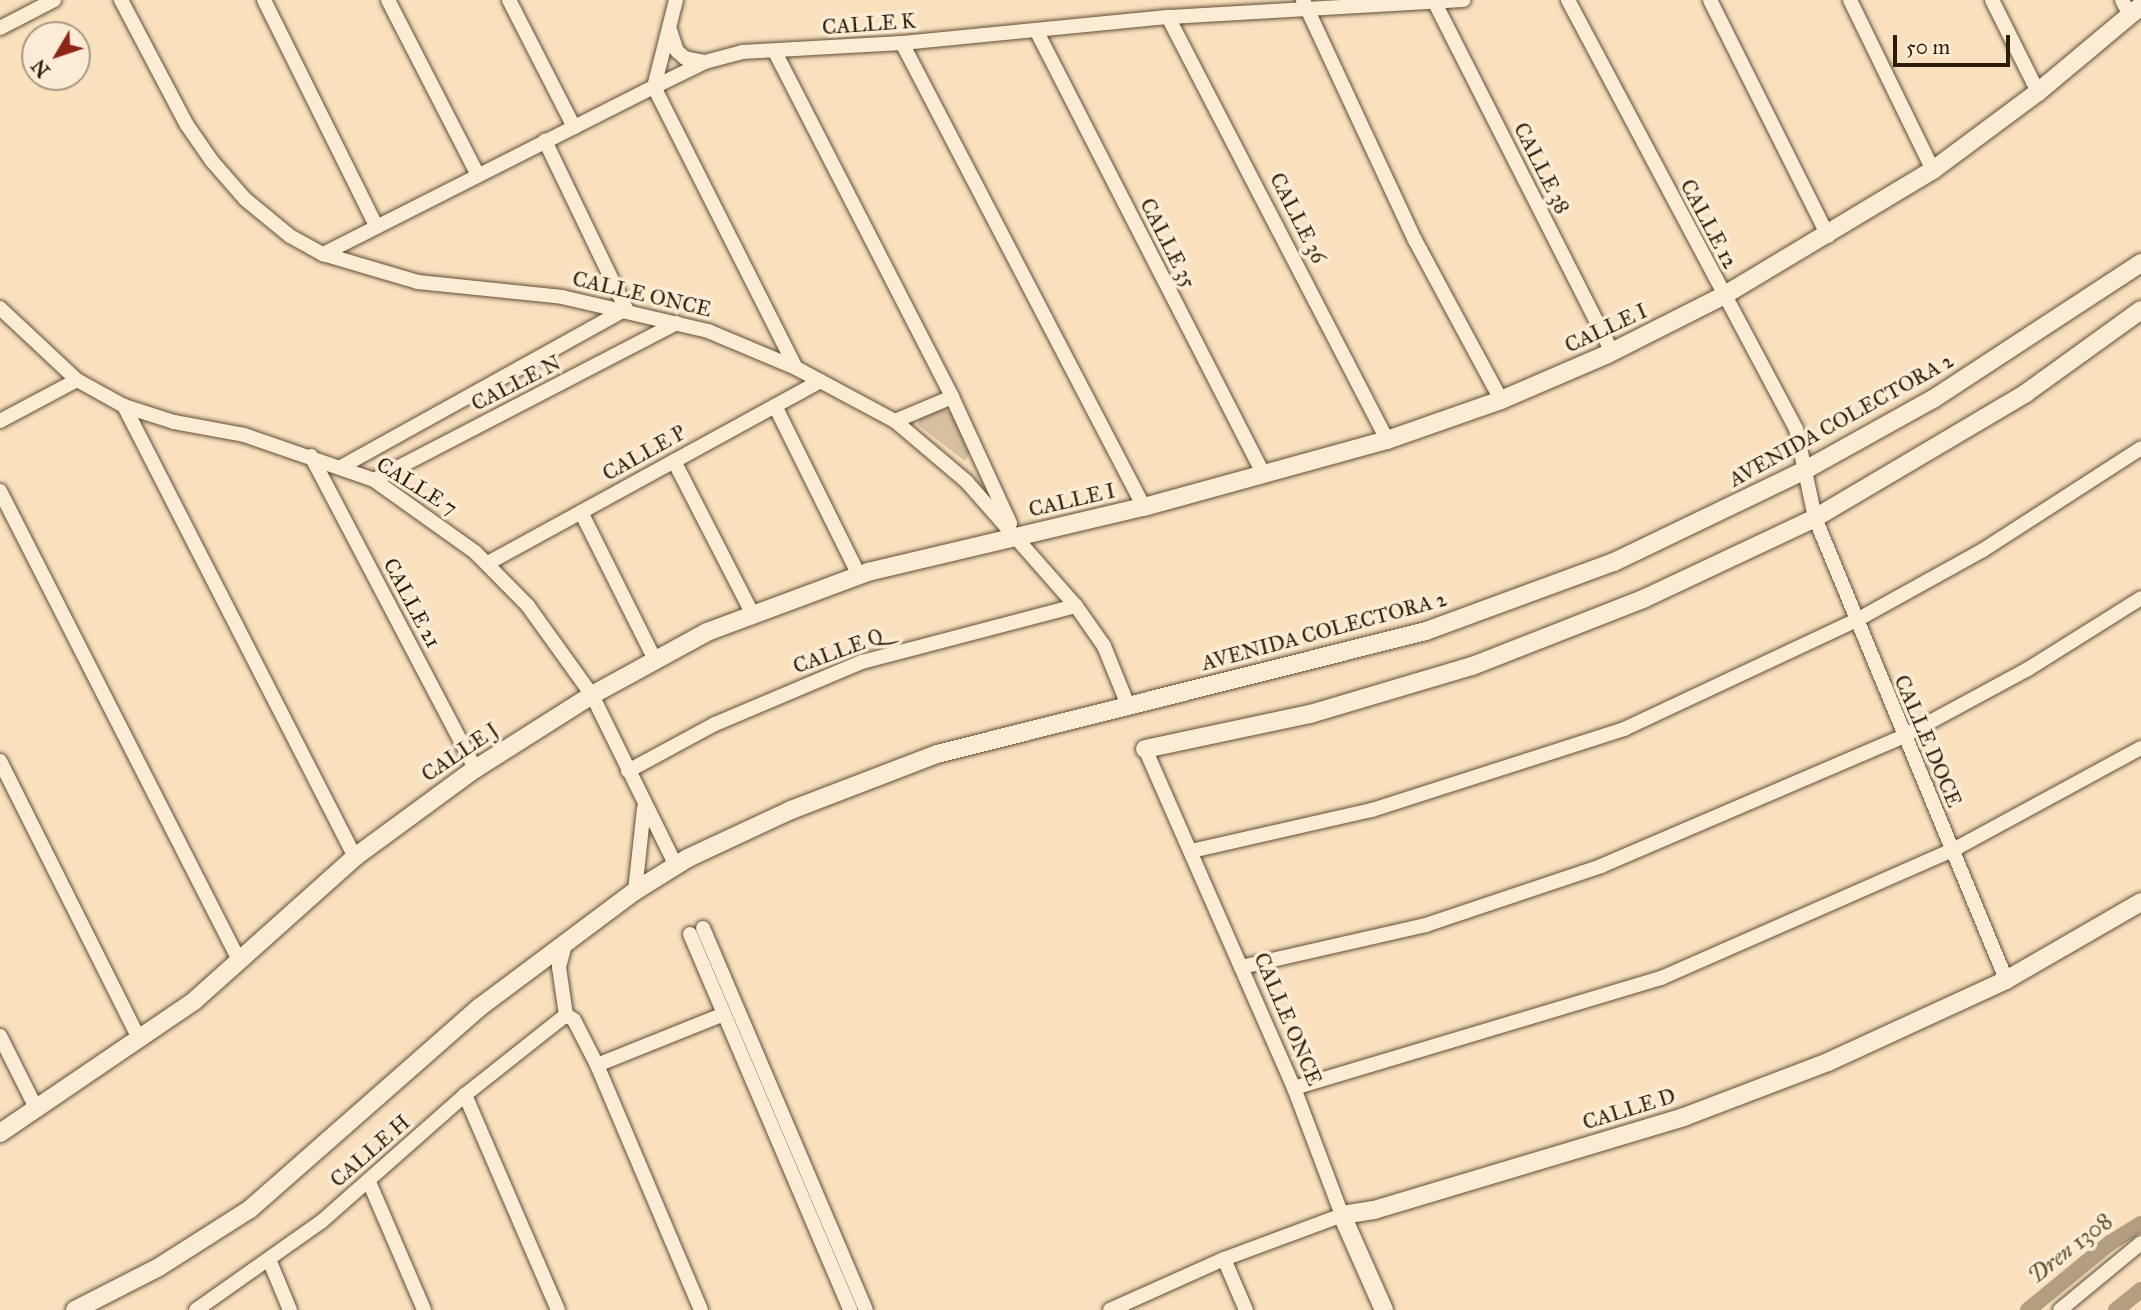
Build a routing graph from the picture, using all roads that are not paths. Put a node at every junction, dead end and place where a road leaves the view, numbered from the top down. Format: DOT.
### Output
graph roads {
  1 [pos="54,0"];
  2 [pos="121,0"];
  3 [pos="264,0"];
  4 [pos="388,0"];
  5 [pos="509,0"];
  6 [pos="676,0"];
  7 [pos="1464,0"];
  8 [pos="1568,0"];
  9 [pos="1710,0"];
  10 [pos="1850,0"];
  11 [pos="1992,0"];
  12 [pos="1435,2"];
  13 [pos="1303,4"];
  14 [pos="2131,8"];
  15 [pos="1168,17"];
  16 [pos="670,22"];
  17 [pos="0,28"];
  18 [pos="1036,30"];
  19 [pos="902,43"];
  20 [pos="775,52"];
  21 [pos="705,62"];
  22 [pos="654,86"];
  23 [pos="2038,92"];
  24 [pos="573,127"];
  25 [pos="545,141"];
  26 [pos="1933,170"];
  27 [pos="478,175"];
  28 [pos="376,226"];
  29 [pos="1828,236"];
  30 [pos="323,254"];
  31 [pos="2141,263"];
  32 [pos="1723,296"];
  33 [pos="0,308"];
  34 [pos="626,309"];
  35 [pos="2141,310"];
  36 [pos="677,323"];
  37 [pos="1612,352"];
  38 [pos="796,368"];
  39 [pos="77,380"];
  40 [pos="821,381"];
  41 [pos="952,397"];
  42 [pos="1501,400"];
  43 [pos="124,406"];
  44 [pos="775,406"];
  45 [pos="0,421"];
  46 [pos="895,421"];
  47 [pos="1387,440"];
  48 [pos="2141,448"];
  49 [pos="311,456"];
  50 [pos="674,461"];
  51 [pos="341,467"];
  52 [pos="1807,469"];
  53 [pos="1264,475"];
  54 [pos="374,480"];
  55 [pos="0,491"];
  56 [pos="1144,507"];
  57 [pos="581,512"];
  58 [pos="1815,518"];
  59 [pos="1016,536"];
  60 [pos="488,563"];
  61 [pos="859,575"];
  62 [pos="2141,598"];
  63 [pos="1076,606"];
  64 [pos="752,613"];
  65 [pos="1855,621"];
  66 [pos="655,660"];
  67 [pos="592,695"];
  68 [pos="1128,705"];
  69 [pos="1903,736"];
  70 [pos="2141,748"];
  71 [pos="1145,749"];
  72 [pos="0,761"];
  73 [pos="475,769"];
  74 [pos="628,771"];
  75 [pos="644,806"];
  76 [pos="1191,851"];
  77 [pos="1951,851"];
  78 [pos="355,857"];
  79 [pos="676,866"];
  80 [pos="635,891"];
  81 [pos="2141,902"];
  82 [pos="567,940"];
  83 [pos="239,960"];
  84 [pos="1241,967"];
  85 [pos="2006,979"];
  86 [pos="724,1014"];
  87 [pos="566,1015"];
  88 [pos="0,1036"];
  89 [pos="140,1040"];
  90 [pos="597,1065"];
  91 [pos="1294,1088"];
  92 [pos="465,1095"];
  93 [pos="37,1110"];
  94 [pos="0,1133"];
  95 [pos="369,1182"];
  96 [pos="1342,1215"];
  97 [pos="2141,1243"];
  98 [pos="1224,1259"];
  99 [pos="270,1262"];
  100 [pos="75,1310"];
  101 [pos="196,1310"];
  102 [pos="290,1310"];
  103 [pos="424,1310"];
  104 [pos="558,1310"];
  105 [pos="701,1310"];
  106 [pos="850,1310"];
  107 [pos="866,1310"];
  108 [pos="1110,1310"];
  109 [pos="1245,1310"];
  110 [pos="1384,1310"];
  111 [pos="2060,1310"];
  1 -- 17 [label="street"];
  2 -- 30 [label="street, CALLE ONCE"];
  3 -- 28 [label="street"];
  4 -- 27 [label="street"];
  5 -- 24 [label="street"];
  6 -- 16 [label="street"];
  7 -- 12 [label="street, CALLE K"];
  8 -- 32 [label="street, CALLE 12"];
  9 -- 29 [label="street"];
  10 -- 26 [label="street"];
  11 -- 23 [label="street"];
  12 -- 13 [label="street, CALLE K"];
  12 -- 37 [label="street, CALLE 38"];
  13 -- 15 [label="street, CALLE K"];
  13 -- 42 [label="street"];
  14 -- 23 [label="street, CALLE I"];
  15 -- 18 [label="street, CALLE K"];
  15 -- 47 [label="street, CALLE 36"];
  16 -- 21 [label="street"];
  16 -- 22 [label="street"];
  18 -- 19 [label="street, CALLE K"];
  18 -- 53 [label="street, CALLE 35"];
  19 -- 20 [label="street, CALLE K"];
  19 -- 56 [label="street"];
  20 -- 21 [label="street, CALLE K"];
  20 -- 41 [label="street"];
  21 -- 22 [label="street, CALLE K"];
  22 -- 24 [label="street, CALLE K"];
  22 -- 38 [label="street"];
  23 -- 26 [label="street, CALLE I"];
  24 -- 25 [label="street, CALLE K"];
  25 -- 27 [label="street, CALLE K"];
  25 -- 34 [label="street"];
  26 -- 29 [label="street, CALLE I"];
  27 -- 28 [label="street, CALLE K"];
  28 -- 30 [label="street, CALLE K"];
  29 -- 32 [label="street, CALLE I"];
  30 -- 34 [label="street, CALLE ONCE"];
  31 -- 52 [label="street, AVENIDA COLECTORA 2"];
  32 -- 37 [label="street, CALLE I"];
  32 -- 52 [label="street, CALLE 12"];
  33 -- 39 [label="street, CALLE 7"];
  34 -- 36 [label="street, CALLE ONCE"];
  34 -- 51 [label="street, CALLE N"];
  35 -- 58 [label="street"];
  36 -- 38 [label="street, CALLE ONCE"];
  36 -- 54 [label="street, CALLE N"];
  37 -- 42 [label="street, CALLE I"];
  38 -- 40 [label="street, CALLE ONCE"];
  39 -- 43 [label="street, CALLE 7"];
  39 -- 45 [label="street"];
  40 -- 44 [label="street, CALLE P"];
  40 -- 46 [label="street, CALLE ONCE"];
  41 -- 46 [label="street"];
  41 -- 59 [label="street"];
  42 -- 47 [label="street, CALLE I"];
  43 -- 49 [label="street, CALLE 7"];
  43 -- 78 [label="street"];
  44 -- 50 [label="street, CALLE P"];
  44 -- 61 [label="street"];
  46 -- 59 [label="street, CALLE ONCE"];
  47 -- 53 [label="street, CALLE I"];
  48 -- 65 [label="street"];
  49 -- 51 [label="street, CALLE 7"];
  49 -- 73 [label="street, CALLE 21"];
  50 -- 57 [label="street, CALLE P"];
  50 -- 64 [label="street"];
  51 -- 54 [label="street, CALLE 7"];
  52 -- 58 [label="street, CALLE 12"];
  52 -- 68 [label="street, AVENIDA COLECTORA 2"];
  53 -- 56 [label="street, CALLE I"];
  54 -- 60 [label="street, CALLE 7"];
  55 -- 83 [label="street"];
  56 -- 59 [label="street, CALLE I"];
  57 -- 60 [label="street, CALLE P"];
  57 -- 66 [label="street"];
  58 -- 65 [label="street, CALLE DOCE"];
  58 -- 71 [label="street"];
  59 -- 61 [label="street, CALLE J"];
  59 -- 63 [label="street, CALLE ONCE"];
  60 -- 67 [label="street, CALLE 7"];
  61 -- 64 [label="street, CALLE J"];
  62 -- 69 [label="street"];
  63 -- 68 [label="street, CALLE ONCE"];
  63 -- 74 [label="street, CALLE Q"];
  64 -- 66 [label="street, CALLE J"];
  65 -- 69 [label="street, CALLE DOCE"];
  65 -- 76 [label="street"];
  66 -- 67 [label="street, CALLE J"];
  67 -- 73 [label="street, CALLE J"];
  67 -- 74 [label="street, CALLE 7"];
  68 -- 79 [label="street, AVENIDA COLECTORA 2"];
  69 -- 77 [label="street, CALLE DOCE"];
  69 -- 84 [label="street"];
  70 -- 77 [label="street"];
  71 -- 76 [label="street, CALLE ONCE"];
  72 -- 89 [label="street"];
  73 -- 78 [label="street, CALLE J"];
  74 -- 75 [label="street, CALLE 7"];
  75 -- 79 [label="street, CALLE 7"];
  75 -- 80 [label="street"];
  76 -- 84 [label="street, CALLE ONCE"];
  77 -- 85 [label="street, CALLE DOCE"];
  77 -- 91 [label="street"];
  78 -- 83 [label="street, CALLE J"];
  79 -- 80 [label="street, AVENIDA COLECTORA 2"];
  80 -- 82 [label="street, AVENIDA COLECTORA 2"];
  81 -- 85 [label="street, CALLE D"];
  82 -- 87 [label="street"];
  82 -- 100 [label="street, AVENIDA COLECTORA 2"];
  83 -- 89 [label="street, CALLE J"];
  84 -- 91 [label="street, CALLE ONCE"];
  85 -- 96 [label="street, CALLE D"];
  86 -- 90 [label="street"];
  86 -- 106 [label="street"];
  86 -- 107 [label="street"];
  87 -- 90 [label="street"];
  87 -- 92 [label="street, CALLE H"];
  88 -- 93 [label="street"];
  89 -- 93 [label="street, CALLE J"];
  90 -- 105 [label="street"];
  91 -- 96 [label="street, CALLE ONCE"];
  92 -- 95 [label="street, CALLE H"];
  92 -- 104 [label="street"];
  93 -- 94 [label="street, CALLE J"];
  95 -- 99 [label="street, CALLE H"];
  95 -- 103 [label="street"];
  96 -- 98 [label="street, CALLE D"];
  96 -- 110 [label="street, CALLE ONCE"];
  97 -- 111 [label="street"];
  98 -- 108 [label="street, CALLE D"];
  98 -- 109 [label="street"];
  99 -- 101 [label="street, CALLE H"];
  99 -- 102 [label="street"];
}
